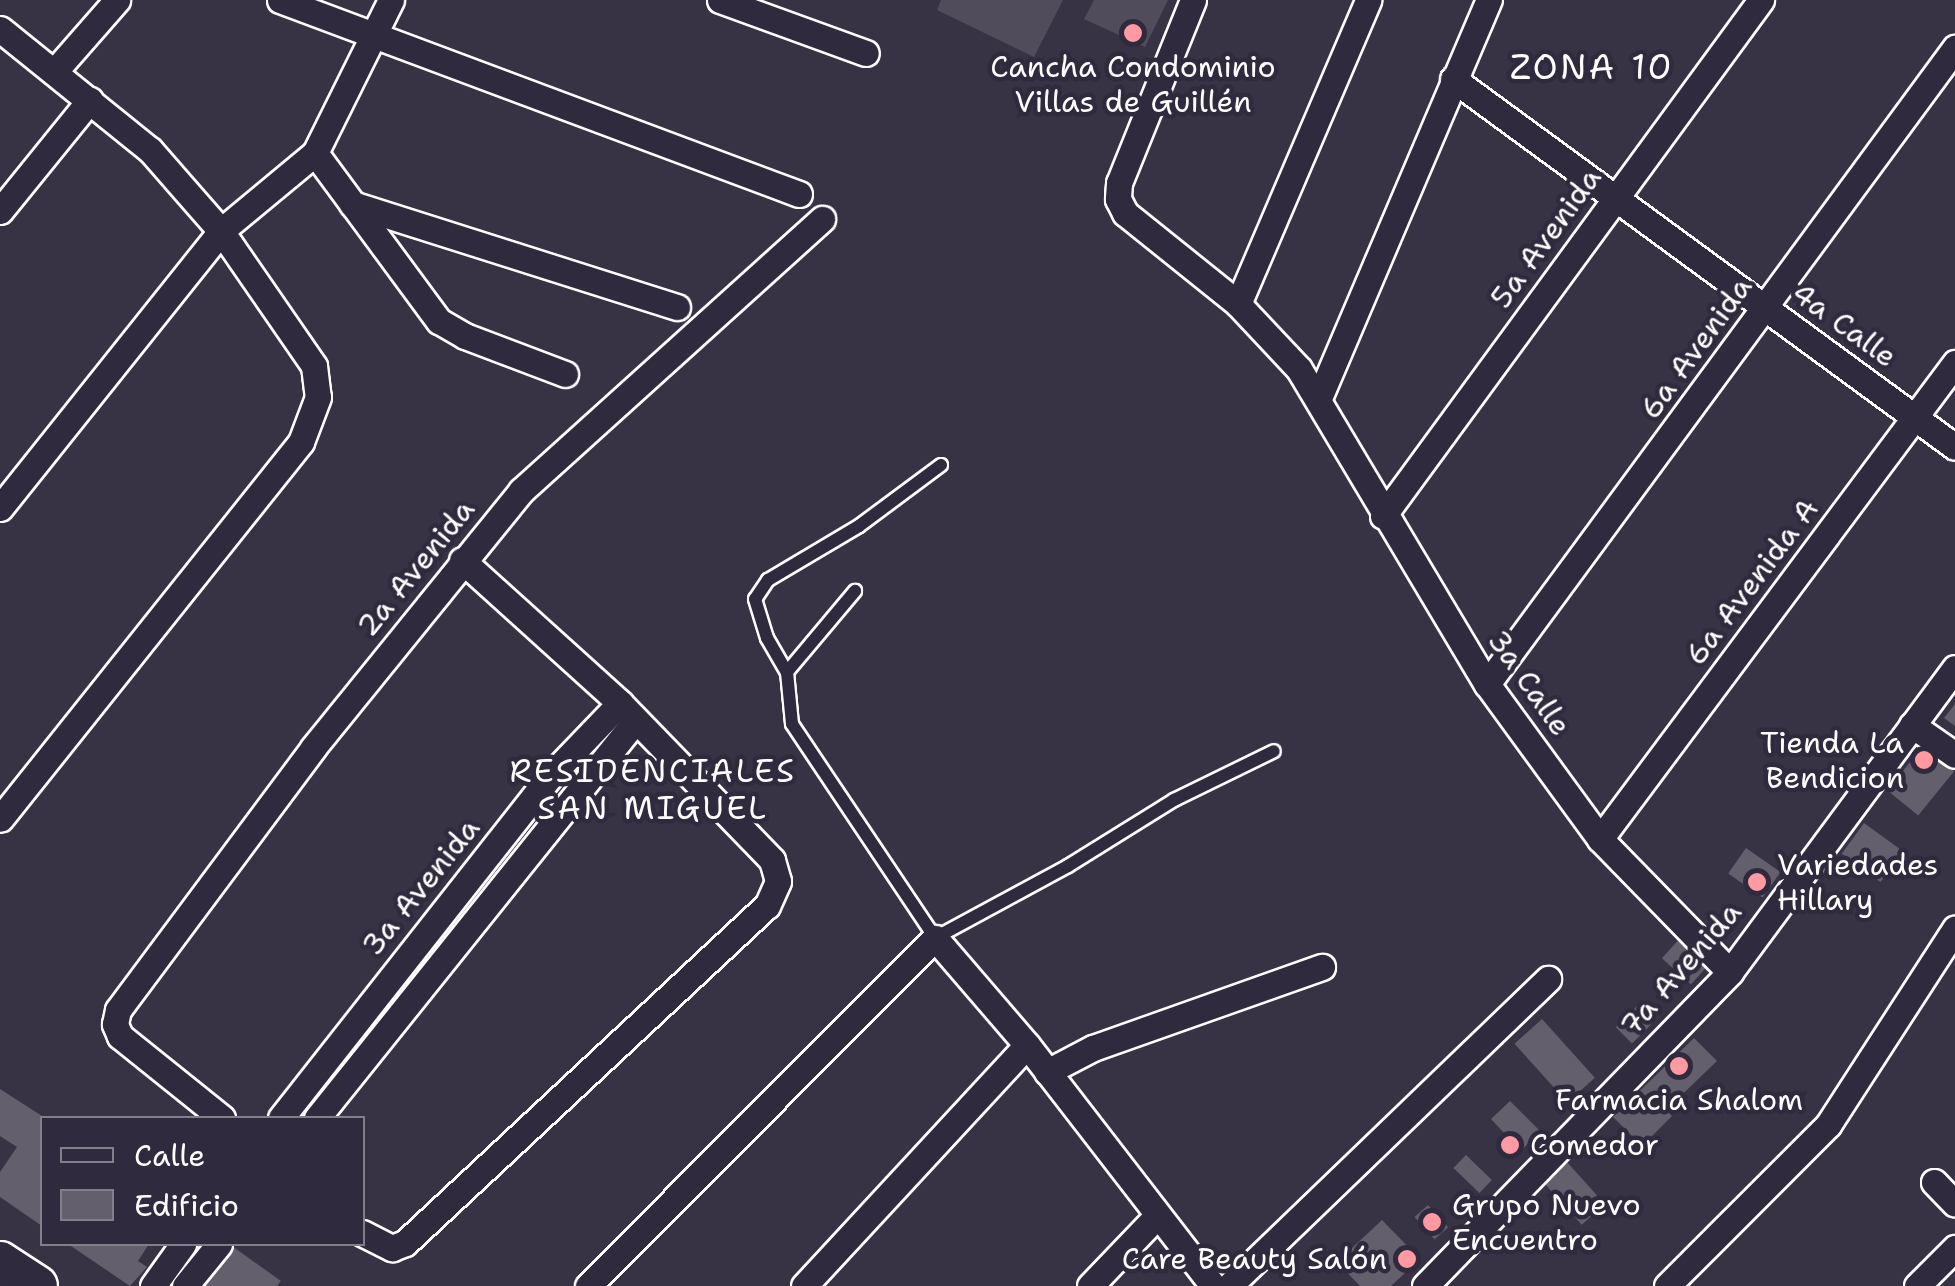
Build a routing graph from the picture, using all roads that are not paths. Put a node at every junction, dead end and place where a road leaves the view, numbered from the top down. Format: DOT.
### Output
graph roads {
  1 [pos="117,0"];
  2 [pos="280,0"];
  3 [pos="391,0"];
  4 [pos="720,0"];
  5 [pos="1193,0"];
  6 [pos="1368,0"];
  7 [pos="1488,0"];
  8 [pos="1761,0"];
  9 [pos="0,29"];
  10 [pos="375,36"];
  11 [pos="1955,48"];
  12 [pos="866,54"];
  13 [pos="54,72"];
  14 [pos="1453,79"];
  15 [pos="90,100"];
  16 [pos="314,153"];
  17 [pos="799,194"];
  18 [pos="1615,198"];
  19 [pos="352,204"];
  20 [pos="0,211"];
  21 [pos="822,219"];
  22 [pos="222,231"];
  23 [pos="1238,304"];
  24 [pos="677,307"];
  25 [pos="1766,308"];
  26 [pos="1955,363"];
  27 [pos="565,374"];
  28 [pos="1320,398"];
  29 [pos="1916,418"];
  30 [pos="1955,447"];
  31 [pos="941,465"];
  32 [pos="0,508"];
  33 [pos="1384,516"];
  34 [pos="462,560"];
  35 [pos="855,590"];
  36 [pos="1955,668"];
  37 [pos="787,672"];
  38 [pos="1488,684"];
  39 [pos="628,712"];
  40 [pos="1912,725"];
  41 [pos="1274,750"];
  42 [pos="1955,755"];
  43 [pos="0,819"];
  44 [pos="1600,839"];
  45 [pos="429,927"];
  46 [pos="1955,929"];
  47 [pos="936,938"];
  48 [pos="454,948"];
  49 [pos="1936,958"];
  50 [pos="1322,967"];
  51 [pos="1730,972"];
  52 [pos="1955,977"];
  53 [pos="1548,979"];
  54 [pos="1027,1045"];
  55 [pos="1047,1072"];
  56 [pos="220,1116"];
  57 [pos="283,1116"];
  58 [pos="319,1116"];
  59 [pos="1934,1182"];
  60 [pos="1955,1204"];
  61 [pos="1157,1216"];
  62 [pos="365,1234"];
  63 [pos="182,1246"];
  64 [pos="217,1246"];
  65 [pos="1955,1248"];
  66 [pos="0,1262"];
  67 [pos="37,1286"];
  68 [pos="153,1286"];
  69 [pos="185,1286"];
  70 [pos="588,1286"];
  71 [pos="804,1286"];
  72 [pos="1090,1286"];
  73 [pos="1213,1286"];
  74 [pos="1229,1286"];
  75 [pos="1425,1286"];
  76 [pos="1667,1286"];
  77 [pos="1917,1286"];
  1 -- 13 [label="street"];
  2 -- 10 [label="street"];
  3 -- 10 [label="street"];
  4 -- 12 [label="street"];
  5 -- 23 [label="street, 3a Calle"];
  6 -- 23 [label="street"];
  7 -- 14 [label="street"];
  8 -- 18 [label="street, 5a Avenida"];
  9 -- 13 [label="street"];
  10 -- 16 [label="street"];
  10 -- 17 [label="street"];
  11 -- 25 [label="street, 6a Avenida"];
  13 -- 15 [label="street"];
  14 -- 18 [label="street, 4a Calle"];
  14 -- 28 [label="street"];
  15 -- 20 [label="street"];
  15 -- 22 [label="street"];
  16 -- 19 [label="street"];
  16 -- 22 [label="street"];
  18 -- 25 [label="street, 4a Calle"];
  18 -- 33 [label="street, 5a Avenida"];
  19 -- 24 [label="street"];
  19 -- 27 [label="street"];
  21 -- 34 [label="street, 2a Avenida"];
  22 -- 32 [label="street"];
  22 -- 43 [label="street"];
  23 -- 28 [label="street, 3a Calle"];
  25 -- 29 [label="street, 4a Calle"];
  25 -- 38 [label="street, 6a Avenida"];
  26 -- 29 [label="street, 6a Avenida A"];
  28 -- 33 [label="street, 3a Calle"];
  29 -- 30 [label="street, 4a Calle"];
  29 -- 44 [label="street, 6a Avenida A"];
  31 -- 37 [label="lane"];
  33 -- 38 [label="street, 3a Calle"];
  34 -- 39 [label="street"];
  34 -- 56 [label="street, 2a Avenida"];
  35 -- 37 [label="lane"];
  36 -- 40 [label="street, 7a Avenida"];
  37 -- 47 [label="lane"];
  38 -- 44 [label="street, 3a Calle"];
  39 -- 45 [label="street, 3a Avenida"];
  39 -- 48 [label="street"];
  39 -- 62 [label="street"];
  40 -- 42 [label="street"];
  40 -- 51 [label="street, 7a Avenida"];
  41 -- 47 [label="lane"];
  44 -- 51 [label="street, 3a Calle"];
  45 -- 48 [label="street"];
  45 -- 57 [label="street, 3a Avenida"];
  46 -- 49 [label="street"];
  47 -- 54 [label="street"];
  47 -- 70 [label="street"];
  48 -- 58 [label="street"];
  49 -- 52 [label="street"];
  49 -- 76 [label="street"];
  50 -- 55 [label="street"];
  51 -- 75 [label="street, 7a Avenida"];
  53 -- 74 [label="street"];
  54 -- 55 [label="street"];
  54 -- 71 [label="street"];
  55 -- 61 [label="street"];
  59 -- 60 [label="street"];
  61 -- 72 [label="street"];
  61 -- 73 [label="street"];
  63 -- 68 [label="street"];
  64 -- 69 [label="street"];
  65 -- 77 [label="street"];
  66 -- 67 [label="main road"];
}
